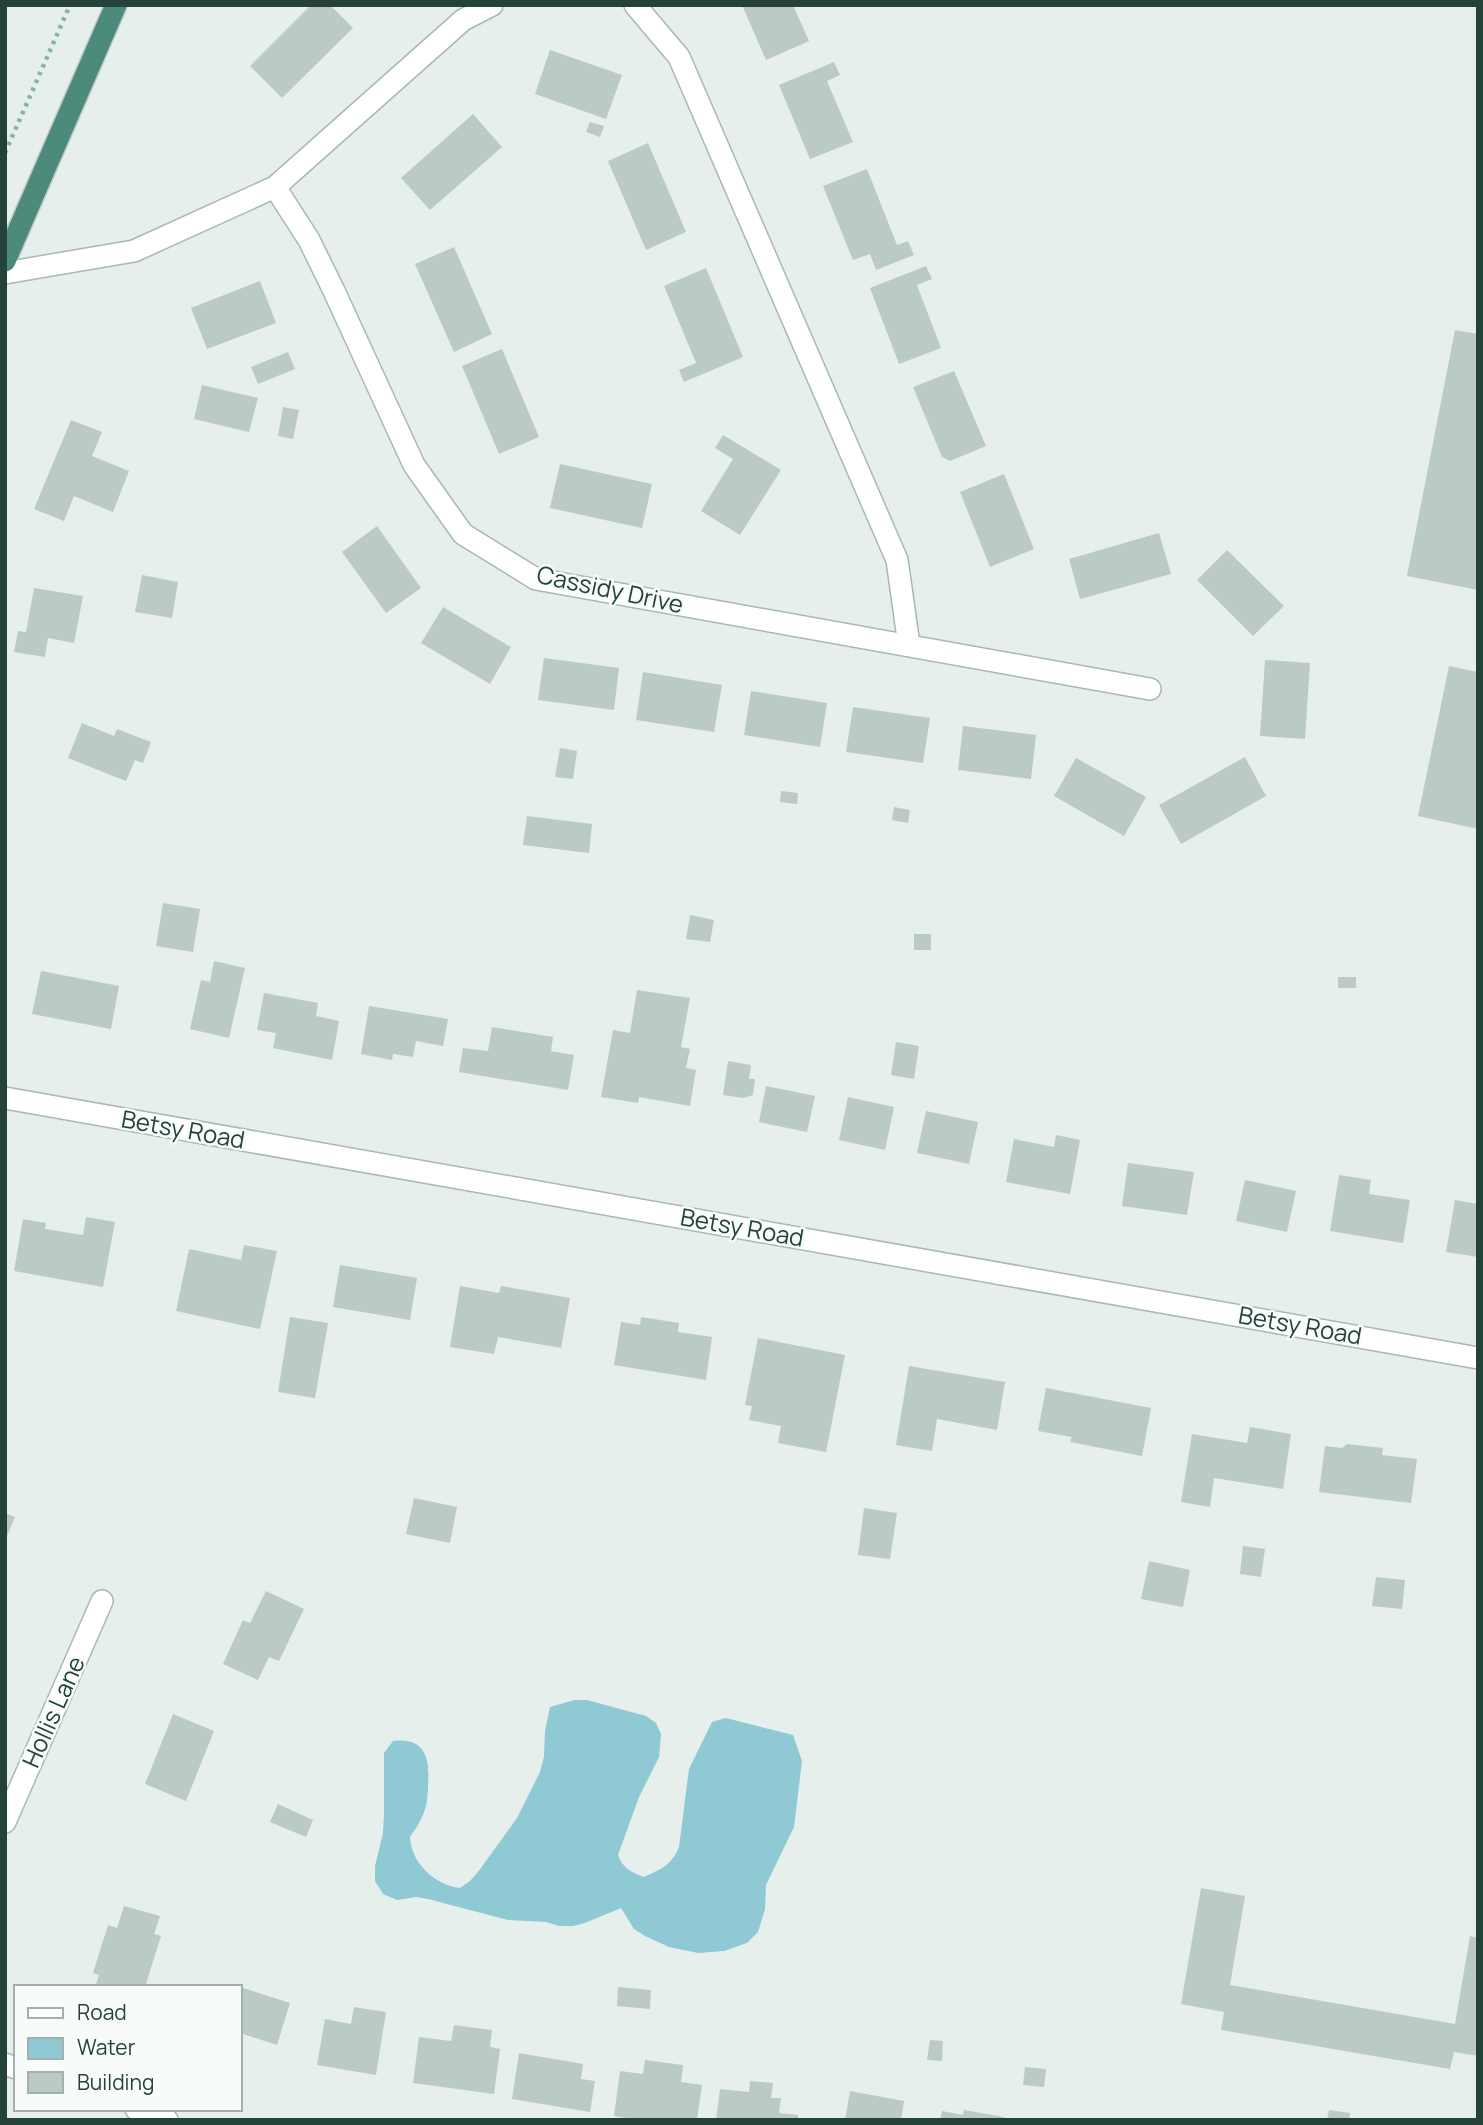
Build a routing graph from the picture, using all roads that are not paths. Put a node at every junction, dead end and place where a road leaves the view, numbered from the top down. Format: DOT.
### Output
graph roads {
  1 [pos="116,5"];
  2 [pos="492,5"];
  3 [pos="635,5"];
  4 [pos="275,187"];
  5 [pos="5,261"];
  6 [pos="5,274"];
  7 [pos="909,645"];
  8 [pos="1150,689"];
  9 [pos="5,1098"];
  10 [pos="1478,1358"];
  11 [pos="102,1601"];
  12 [pos="5,1822"];
  13 [pos="142,2111"];
  14 [pos="167,2120"];
  1 -- 5 [label="highway"];
  2 -- 4 [label="street"];
  3 -- 7 [label="street"];
  4 -- 6 [label="street"];
  4 -- 7 [label="street, Cassidy Drive"];
  7 -- 8 [label="street, Cassidy Drive"];
  9 -- 10 [label="street, Betsy Road"];
  11 -- 12 [label="street, Hollis Lane"];
  13 -- 14 [label="street"];
}
